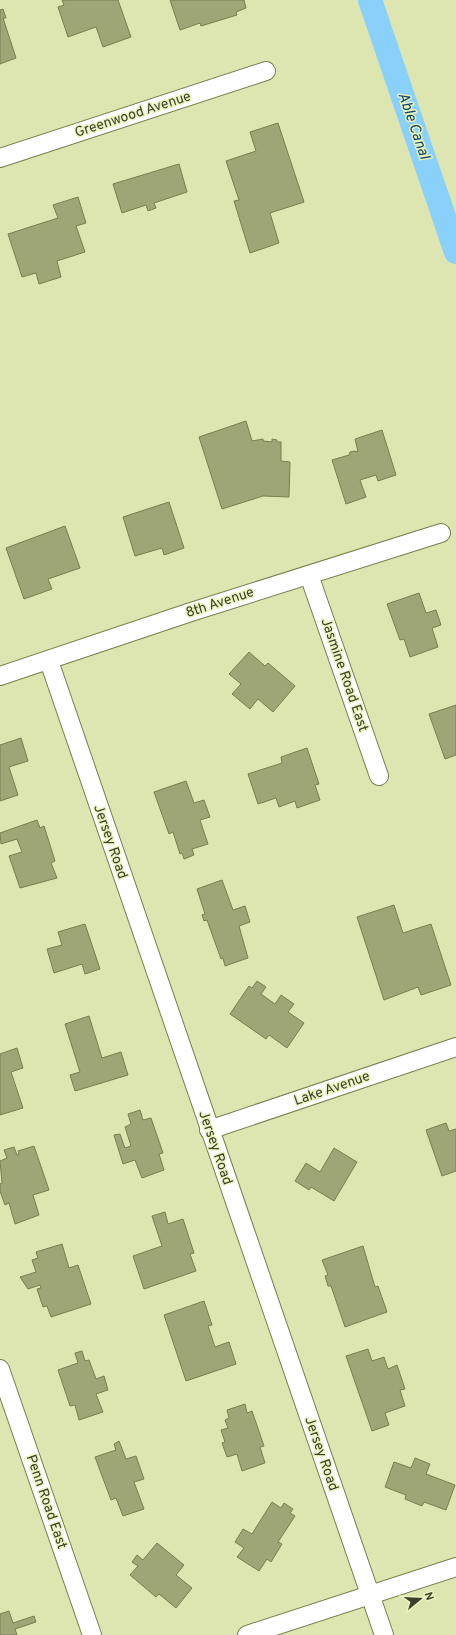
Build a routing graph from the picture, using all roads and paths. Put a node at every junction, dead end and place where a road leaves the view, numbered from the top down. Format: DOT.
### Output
graph roads {
  1 [pos="266,72"];
  2 [pos="0,158"];
  3 [pos="441,533"];
  4 [pos="309,575"];
  5 [pos="49,660"];
  6 [pos="0,676"];
  7 [pos="379,776"];
  8 [pos="456,1047"];
  9 [pos="209,1130"];
  10 [pos="0,1369"];
  11 [pos="456,1567"];
  12 [pos="370,1595"];
  13 [pos="92,1635"];
  14 [pos="247,1635"];
  15 [pos="384,1635"];
  1 -- 2 [label="street, Greenwood Avenue"];
  3 -- 4 [label="street, 8th Avenue"];
  4 -- 5 [label="street, 8th Avenue"];
  4 -- 7 [label="street, Jasmine Road East"];
  5 -- 6 [label="street, 8th Avenue"];
  5 -- 9 [label="street, Jersey Road"];
  8 -- 9 [label="street, Lake Avenue"];
  9 -- 12 [label="street, Jersey Road"];
  10 -- 13 [label="street, Penn Road East"];
  11 -- 12 [label="street"];
  12 -- 14 [label="street"];
  12 -- 15 [label="street, Jersey Road"];
}
